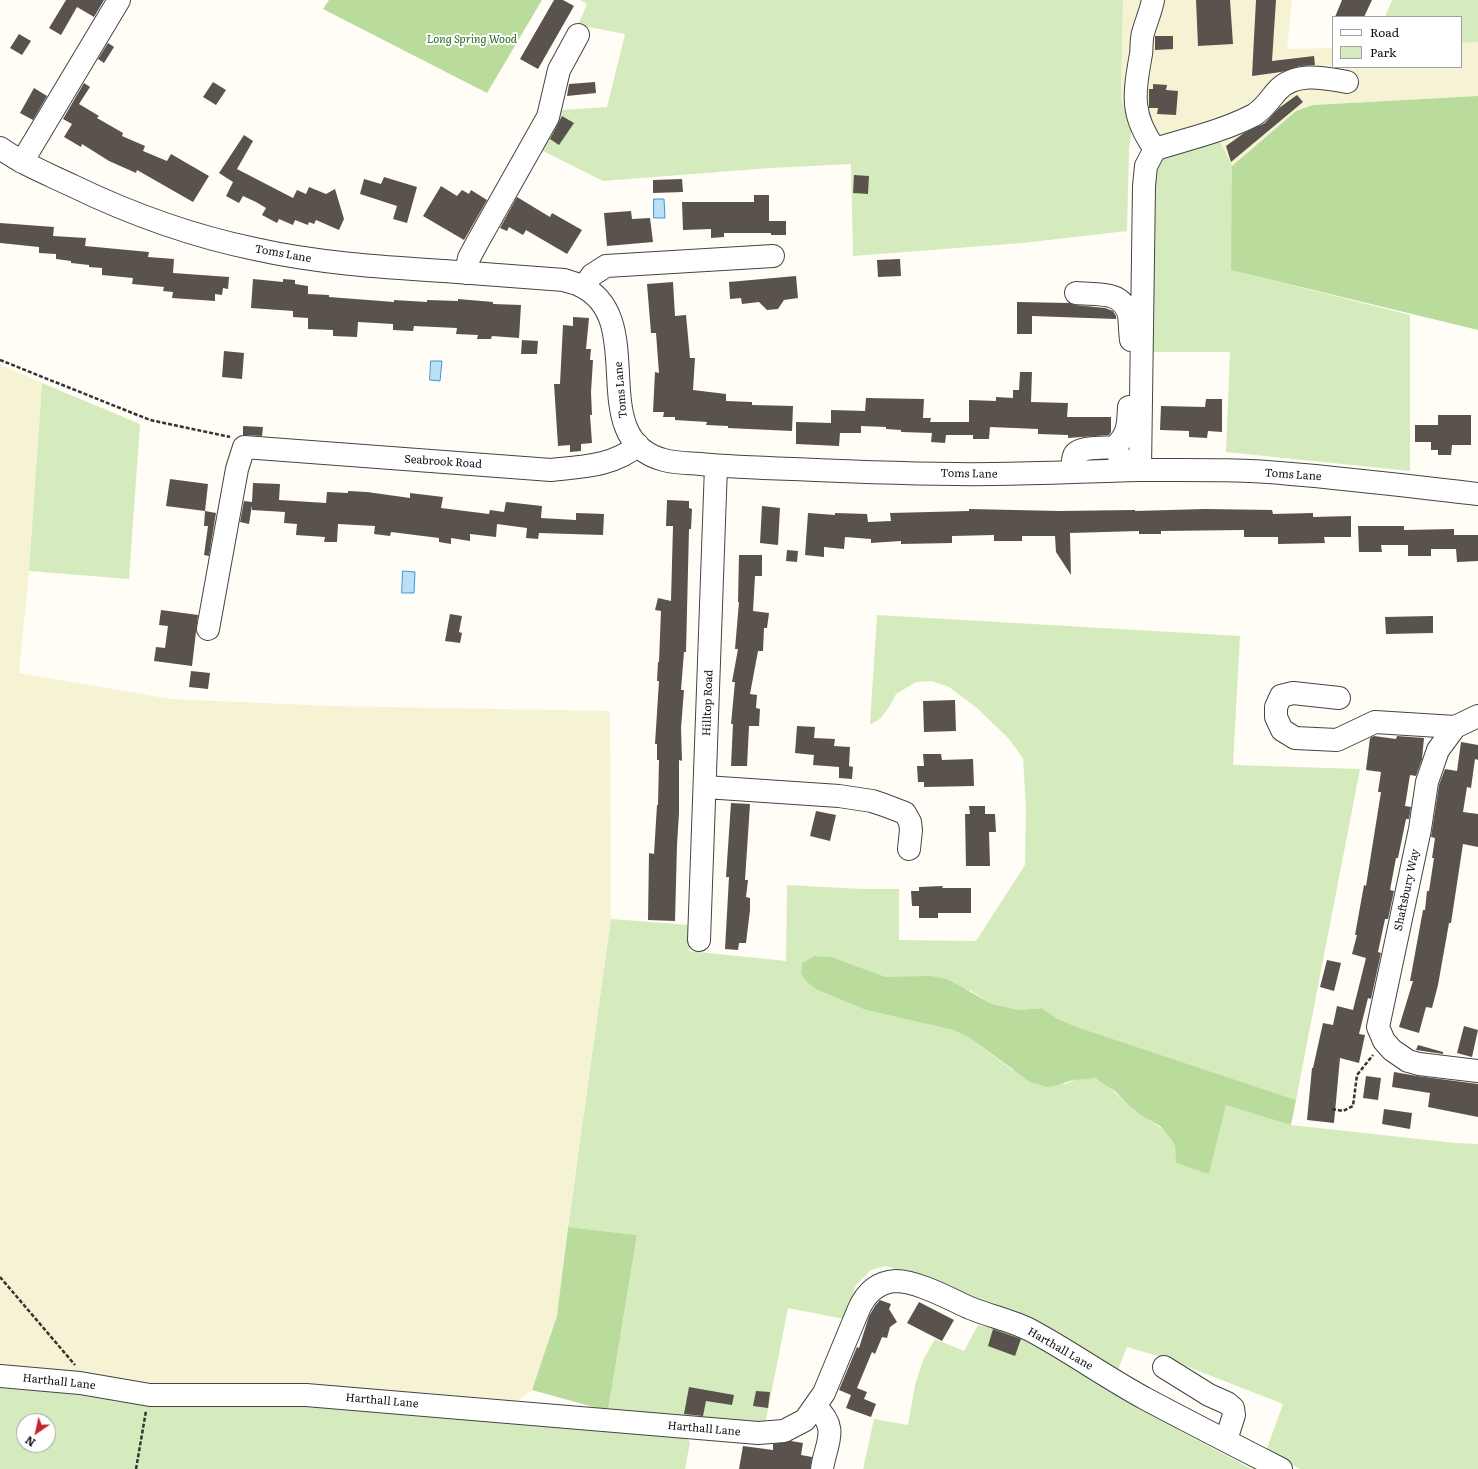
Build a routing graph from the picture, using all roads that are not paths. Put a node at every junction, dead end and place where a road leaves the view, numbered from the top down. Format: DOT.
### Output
graph roads {
  1 [pos="119,0"];
  2 [pos="1153,0"];
  3 [pos="578,36"];
  4 [pos="1347,82"];
  5 [pos="0,148"];
  6 [pos="1155,149"];
  7 [pos="22,162"];
  8 [pos="773,256"];
  9 [pos="466,273"];
  10 [pos="584,287"];
  11 [pos="1076,293"];
  12 [pos="638,445"];
  13 [pos="1115,447"];
  14 [pos="716,466"];
  15 [pos="1129,470"];
  16 [pos="1072,472"];
  17 [pos="1478,494"];
  18 [pos="208,629"];
  19 [pos="1339,698"];
  20 [pos="1478,716"];
  21 [pos="1455,727"];
  22 [pos="705,787"];
  23 [pos="909,849"];
  24 [pos="699,940"];
  25 [pos="1478,1071"];
  26 [pos="1164,1367"];
  27 [pos="0,1376"];
  28 [pos="815,1406"];
  29 [pos="1226,1440"];
  30 [pos="822,1469"];
  31 [pos="1281,1469"];
  1 -- 7 [label="street"];
  2 -- 6 [label="street"];
  3 -- 9 [label="street"];
  4 -- 6 [label="street"];
  5 -- 7 [label="street, Toms Lane"];
  6 -- 15 [label="street"];
  7 -- 9 [label="street, Toms Lane"];
  8 -- 10 [label="street"];
  9 -- 10 [label="street, Toms Lane"];
  10 -- 12 [label="street, Toms Lane"];
  11 -- 13 [label="street"];
  12 -- 14 [label="street, Toms Lane"];
  12 -- 18 [label="street, Seabrook Road"];
  13 -- 15 [label="street"];
  13 -- 16 [label="street"];
  14 -- 16 [label="street, Toms Lane"];
  14 -- 22 [label="street, Hilltop Road"];
  15 -- 16 [label="street, Toms Lane"];
  15 -- 17 [label="street, Toms Lane"];
  19 -- 21 [label="street"];
  20 -- 21 [label="street, Shaftsbury Way"];
  21 -- 25 [label="street, Shaftsbury Way"];
  22 -- 23 [label="street"];
  22 -- 24 [label="street, Hilltop Road"];
  26 -- 29 [label="street"];
  27 -- 28 [label="street, Harthall Lane"];
  28 -- 29 [label="street, Harthall Lane"];
  28 -- 30 [label="street"];
  29 -- 31 [label="street, Harthall Lane"];
}
